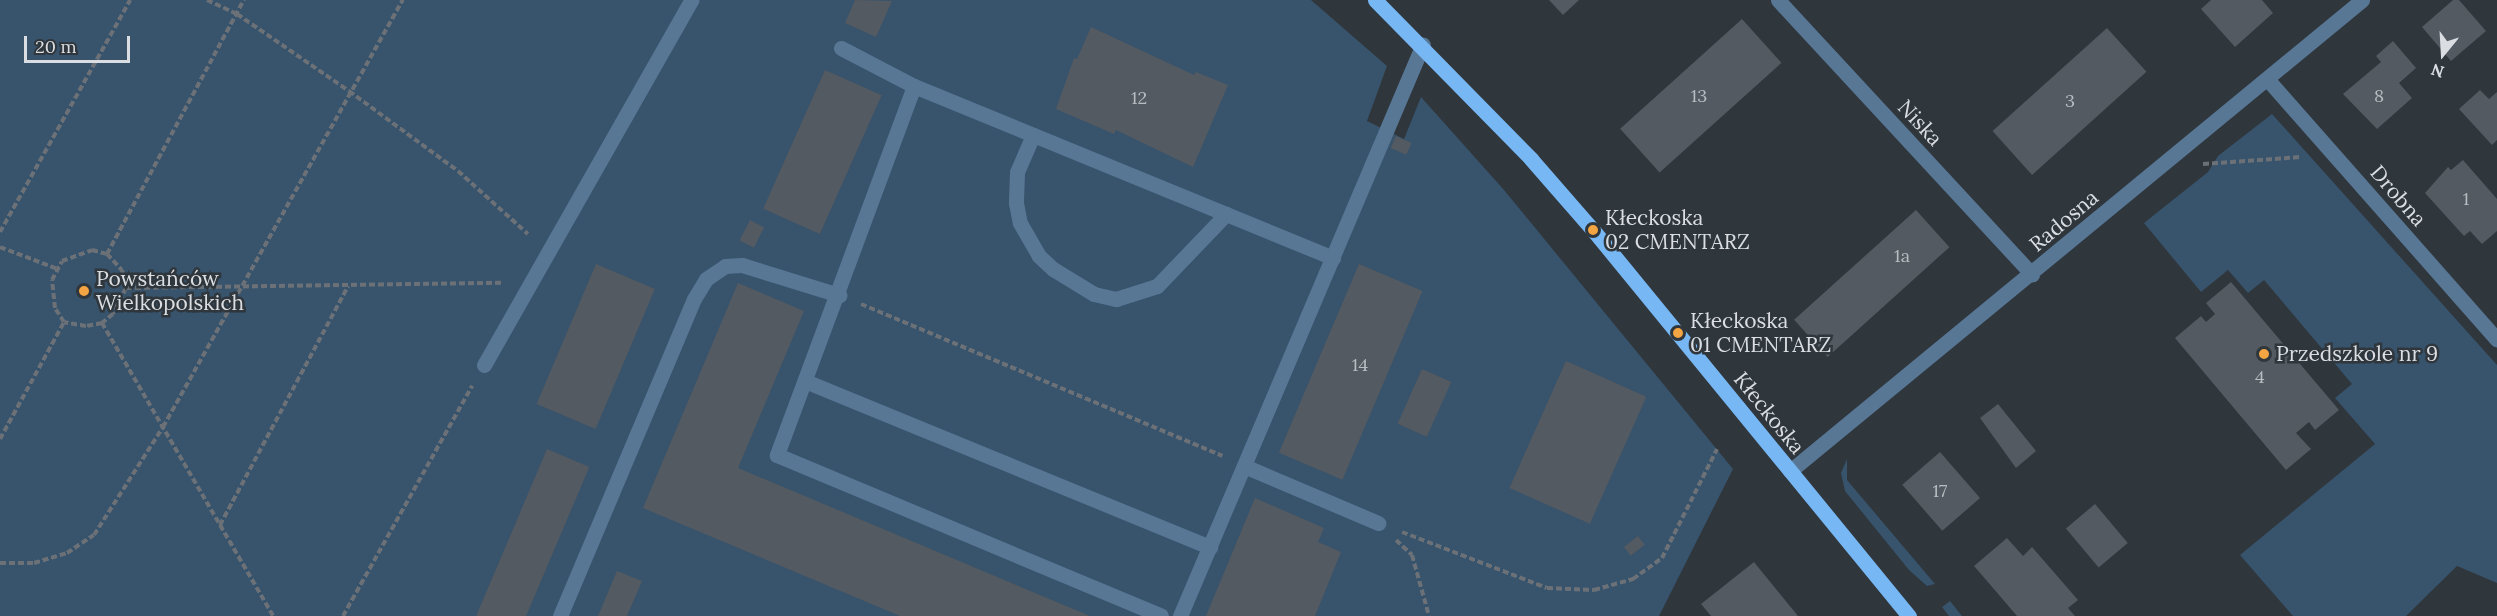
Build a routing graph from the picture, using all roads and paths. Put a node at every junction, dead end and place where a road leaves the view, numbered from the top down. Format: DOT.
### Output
graph roads {
  1 [pos="130,0"];
  2 [pos="207,0"];
  3 [pos="244,0"];
  4 [pos="403,0"];
  5 [pos="691,0"];
  6 [pos="1375,0"];
  7 [pos="1778,0"];
  8 [pos="2362,0"];
  9 [pos="237,14"];
  10 [pos="1422,45"];
  11 [pos="841,48"];
  12 [pos="2268,80"];
  13 [pos="914,86"];
  14 [pos="349,91"];
  15 [pos="1033,135"];
  16 [pos="2340,162"];
  17 [pos="2202,164"];
  18 [pos="1226,214"];
  19 [pos="0,231"];
  20 [pos="0,247"];
  21 [pos="546,249"];
  22 [pos="107,254"];
  23 [pos="1333,258"];
  24 [pos="58,269"];
  25 [pos="2032,274"];
  26 [pos="527,283"];
  27 [pos="240,286"];
  28 [pos="348,286"];
  29 [pos="126,288"];
  30 [pos="839,295"];
  31 [pos="64,322"];
  32 [pos="102,323"];
  33 [pos="2497,340"];
  34 [pos="484,365"];
  35 [pos="805,381"];
  36 [pos="163,427"];
  37 [pos="0,440"];
  38 [pos="1717,449"];
  39 [pos="1244,466"];
  40 [pos="1790,471"];
  41 [pos="1378,523"];
  42 [pos="220,525"];
  43 [pos="1210,547"];
  44 [pos="0,563"];
  45 [pos="273,616"];
  46 [pos="343,616"];
  47 [pos="560,616"];
  48 [pos="1161,616"];
  49 [pos="1180,616"];
  50 [pos="1429,616"];
  51 [pos="1909,616"];
  1 -- 19 [label="path"];
  2 -- 9 [label="path"];
  3 -- 9 [label="path"];
  4 -- 14 [label="path"];
  5 -- 21 [label="street"];
  6 -- 10 [label="main road, Kłeckoska"];
  7 -- 25 [label="street, Niska"];
  8 -- 12 [label="street, Radosna"];
  9 -- 14 [label="path"];
  9 -- 22 [label="path"];
  10 -- 23 [label="street"];
  10 -- 40 [label="main road, Kłeckoska"];
  11 -- 13 [label="street"];
  12 -- 16 [label="street, Drobna"];
  12 -- 25 [label="street, Radosna"];
  13 -- 15 [label="street"];
  13 -- 30 [label="street"];
  14 -- 21 [label="path"];
  14 -- 27 [label="path"];
  15 -- 18 [label="street"];
  15 -- 18 [label="street"];
  16 -- 17 [label="path"];
  16 -- 33 [label="street, Drobna"];
  18 -- 23 [label="street"];
  20 -- 24 [label="path"];
  21 -- 26 [label="street"];
  22 -- 24 [label="path"];
  22 -- 29 [label="path"];
  23 -- 39 [label="street"];
  24 -- 31 [label="path"];
  25 -- 40 [label="street, Radosna"];
  26 -- 28 [label="path"];
  26 -- 34 [label="street"];
  27 -- 28 [label="path"];
  27 -- 29 [label="path"];
  27 -- 36 [label="path"];
  28 -- 42 [label="path"];
  29 -- 32 [label="path"];
  30 -- 35 [label="street"];
  30 -- 39 [label="path"];
  30 -- 47 [label="street"];
  31 -- 32 [label="path"];
  31 -- 37 [label="path"];
  32 -- 36 [label="path"];
  34 -- 46 [label="path"];
  35 -- 43 [label="street"];
  35 -- 48 [label="street"];
  36 -- 42 [label="path"];
  36 -- 44 [label="path"];
  38 -- 41 [label="path"];
  39 -- 41 [label="street"];
  39 -- 43 [label="street"];
  40 -- 51 [label="main road, Kłeckoska"];
  41 -- 50 [label="path"];
  42 -- 45 [label="path"];
  43 -- 49 [label="street"];
}
